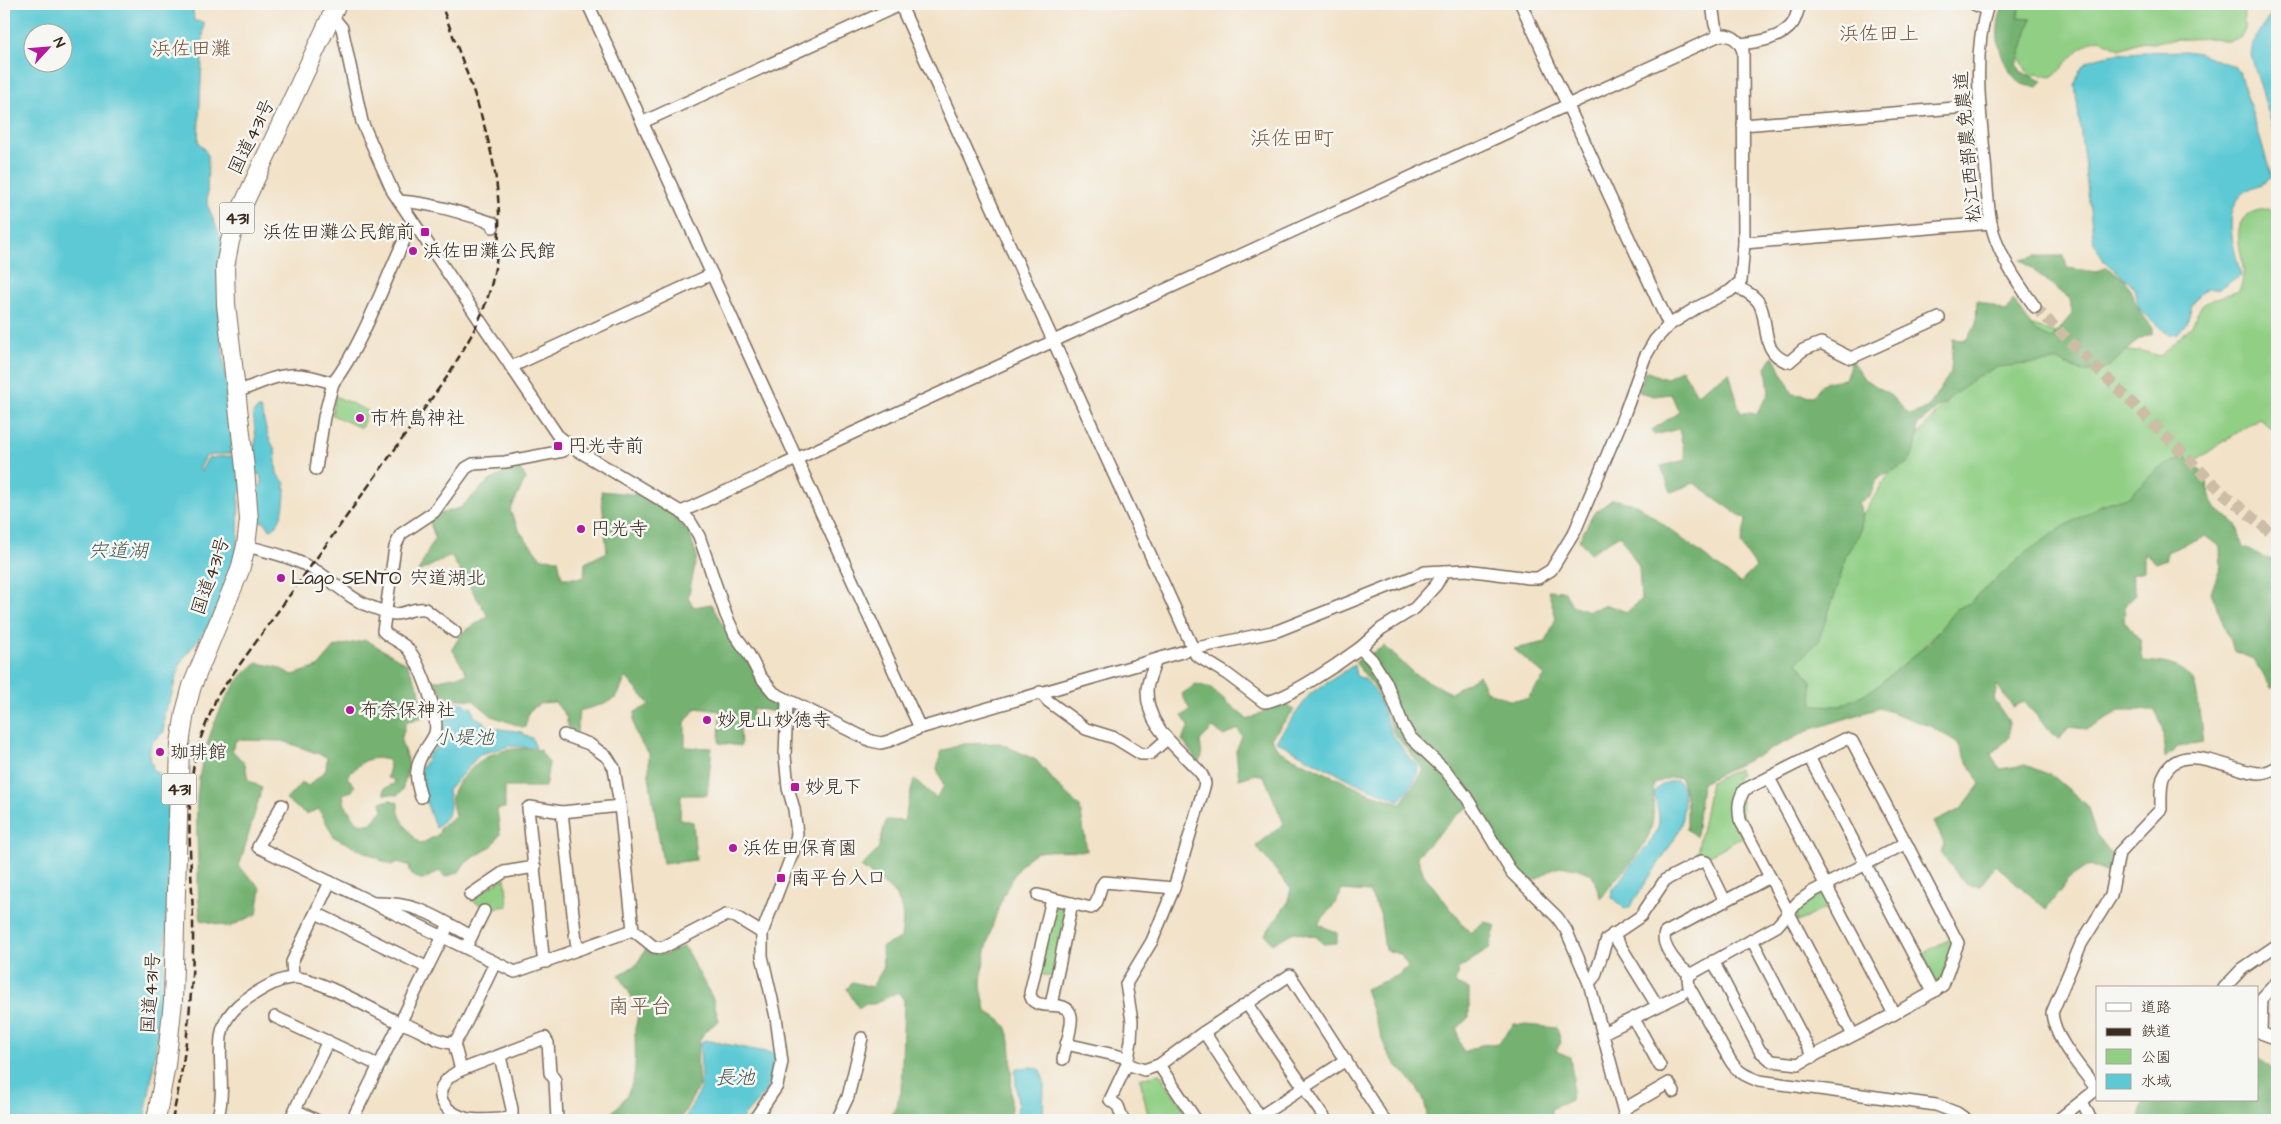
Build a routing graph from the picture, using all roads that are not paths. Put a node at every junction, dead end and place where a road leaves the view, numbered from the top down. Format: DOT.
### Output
graph roads {
  1 [pos="588,4"];
  2 [pos="901,4"];
  3 [pos="1521,4"];
  4 [pos="1712,4"];
  5 [pos="1800,4"];
  6 [pos="1974,4"];
  7 [pos="1987,7"];
  8 [pos="335,10"];
  9 [pos="1720,35"];
  10 [pos="1740,44"];
  11 [pos="1567,105"];
  12 [pos="1980,106"];
  13 [pos="643,122"];
  14 [pos="1742,125"];
  15 [pos="398,201"];
  16 [pos="1991,223"];
  17 [pos="415,225"];
  18 [pos="493,227"];
  19 [pos="1744,244"];
  20 [pos="712,274"];
  21 [pos="1737,287"];
  22 [pos="2035,307"];
  23 [pos="1939,318"];
  24 [pos="1670,326"];
  25 [pos="1053,341"];
  26 [pos="512,367"];
  27 [pos="332,383"];
  28 [pos="235,393"];
  29 [pos="568,443"];
  30 [pos="797,458"];
  31 [pos="316,470"];
  32 [pos="681,512"];
  33 [pos="246,546"];
  34 [pos="1444,571"];
  35 [pos="384,612"];
  36 [pos="455,632"];
  37 [pos="1360,648"];
  38 [pos="1192,649"];
  39 [pos="1156,660"];
  40 [pos="1040,692"];
  41 [pos="787,701"];
  42 [pos="920,728"];
  43 [pos="564,734"];
  44 [pos="1167,739"];
  45 [pos="1809,757"];
  46 [pos="2277,767"];
  47 [pos="1769,778"];
  48 [pos="421,797"];
  49 [pos="282,805"];
  50 [pos="620,806"];
  51 [pos="562,812"];
  52 [pos="1906,843"];
  53 [pos="1866,864"];
  54 [pos="534,867"];
  55 [pos="1770,877"];
  56 [pos="330,882"];
  57 [pos="1825,885"];
  58 [pos="1174,888"];
  59 [pos="470,895"];
  60 [pos="1038,895"];
  61 [pos="1052,899"];
  62 [pos="1725,901"];
  63 [pos="375,903"];
  64 [pos="1072,903"];
  65 [pos="484,911"];
  66 [pos="1788,912"];
  67 [pos="316,913"];
  68 [pos="449,924"];
  69 [pos="633,930"];
  70 [pos="762,932"];
  71 [pos="1614,934"];
  72 [pos="471,936"];
  73 [pos="442,937"];
  74 [pos="1752,940"];
  75 [pos="2277,945"];
  76 [pos="465,948"];
  77 [pos="578,949"];
  78 [pos="1713,961"];
  79 [pos="546,962"];
  80 [pos="495,963"];
  81 [pos="426,967"];
  82 [pos="1691,974"];
  83 [pos="293,977"];
  84 [pos="2277,982"];
  85 [pos="1589,983"];
  86 [pos="2226,986"];
  87 [pos="1933,992"];
  88 [pos="1682,994"];
  89 [pos="1248,1004"];
  90 [pos="1051,1005"];
  91 [pos="1656,1007"];
  92 [pos="1894,1014"];
  93 [pos="275,1017"];
  94 [pos="1634,1019"];
  95 [pos="400,1023"];
  96 [pos="1204,1032"];
  97 [pos="1603,1033"];
  98 [pos="1853,1035"];
  99 [pos="862,1038"];
  100 [pos="2277,1039"];
  101 [pos="328,1041"];
  102 [pos="454,1043"];
  103 [pos="1066,1044"];
  104 [pos="500,1056"];
  105 [pos="1813,1057"];
  106 [pos="1063,1059"];
  107 [pos="1346,1060"];
  108 [pos="1127,1061"];
  109 [pos="378,1065"];
  110 [pos="1159,1065"];
  111 [pos="1660,1066"];
  112 [pos="461,1070"];
  113 [pos="1305,1088"];
  114 [pos="2096,1088"];
  115 [pos="2096,1090"];
  116 [pos="1674,1092"];
  117 [pos="2082,1101"];
  118 [pos="292,1115"];
  119 [pos="1625,1115"];
  120 [pos="1260,1118"];
  121 [pos="512,1119"];
  122 [pos="156,1120"];
  123 [pos="217,1120"];
  124 [pos="316,1120"];
  125 [pos="352,1120"];
  126 [pos="557,1120"];
  127 [pos="754,1120"];
  128 [pos="837,1120"];
  129 [pos="1123,1120"];
  130 [pos="1196,1120"];
  131 [pos="1326,1120"];
  132 [pos="1384,1120"];
  133 [pos="1967,1120"];
  134 [pos="2058,1120"];
  135 [pos="2091,1120"];
  1 -- 13 [label="street"];
  2 -- 13 [label="street"];
  2 -- 25 [label="street"];
  3 -- 11 [label="street"];
  4 -- 9 [label="street"];
  5 -- 10 [label="street"];
  6 -- 7 [label="street"];
  7 -- 12 [label="street, 松江西部農免農道"];
  8 -- 15 [label="street"];
  8 -- 28 [label="highway, 国道431号 / 431"];
  9 -- 10 [label="street"];
  9 -- 11 [label="street"];
  10 -- 14 [label="street"];
  11 -- 24 [label="street"];
  11 -- 25 [label="street"];
  12 -- 14 [label="street"];
  12 -- 16 [label="street, 松江西部農免農道"];
  13 -- 20 [label="street"];
  14 -- 19 [label="street"];
  15 -- 17 [label="street"];
  15 -- 18 [label="street"];
  16 -- 19 [label="street"];
  16 -- 22 [label="street, 松江西部農免農道"];
  17 -- 26 [label="street"];
  17 -- 27 [label="street"];
  19 -- 21 [label="street"];
  20 -- 26 [label="street"];
  20 -- 30 [label="street"];
  21 -- 23 [label="street"];
  21 -- 24 [label="street"];
  24 -- 34 [label="street"];
  25 -- 30 [label="street"];
  25 -- 38 [label="street"];
  26 -- 29 [label="street"];
  27 -- 28 [label="street"];
  27 -- 31 [label="street"];
  28 -- 33 [label="highway, 国道431号 / 431"];
  29 -- 32 [label="street"];
  29 -- 35 [label="street"];
  30 -- 32 [label="street"];
  30 -- 42 [label="street"];
  32 -- 41 [label="street"];
  33 -- 35 [label="street"];
  33 -- 122 [label="highway, 国道431号 / 431"];
  34 -- 37 [label="street"];
  34 -- 38 [label="street"];
  35 -- 36 [label="street"];
  35 -- 48 [label="street"];
  37 -- 38 [label="street"];
  37 -- 85 [label="street"];
  38 -- 39 [label="street"];
  39 -- 40 [label="street"];
  39 -- 44 [label="street"];
  40 -- 42 [label="street"];
  40 -- 44 [label="street"];
  41 -- 42 [label="street"];
  41 -- 70 [label="street"];
  43 -- 50 [label="street"];
  44 -- 58 [label="street"];
  45 -- 47 [label="street"];
  45 -- 52 [label="street"];
  45 -- 53 [label="street"];
  46 -- 114 [label="street"];
  47 -- 55 [label="street"];
  47 -- 57 [label="street"];
  49 -- 56 [label="street"];
  50 -- 51 [label="street"];
  50 -- 69 [label="street"];
  51 -- 54 [label="street"];
  51 -- 77 [label="street"];
  52 -- 53 [label="street"];
  52 -- 87 [label="street"];
  53 -- 57 [label="street"];
  53 -- 87 [label="street"];
  54 -- 59 [label="street"];
  54 -- 79 [label="street"];
  55 -- 62 [label="street"];
  55 -- 66 [label="street"];
  56 -- 63 [label="street"];
  56 -- 67 [label="street"];
  57 -- 66 [label="street"];
  57 -- 92 [label="street"];
  58 -- 64 [label="street"];
  58 -- 108 [label="street"];
  60 -- 61 [label="street"];
  61 -- 64 [label="street"];
  61 -- 90 [label="street"];
  62 -- 71 [label="street"];
  62 -- 82 [label="street"];
  63 -- 68 [label="street"];
  63 -- 73 [label="street"];
  64 -- 90 [label="street"];
  65 -- 72 [label="street"];
  66 -- 74 [label="street"];
  66 -- 98 [label="street"];
  67 -- 81 [label="street"];
  67 -- 83 [label="street"];
  68 -- 72 [label="street"];
  68 -- 73 [label="street"];
  69 -- 70 [label="street"];
  69 -- 77 [label="street"];
  70 -- 127 [label="street"];
  71 -- 85 [label="street"];
  71 -- 91 [label="street"];
  72 -- 76 [label="street"];
  73 -- 76 [label="street"];
  73 -- 81 [label="street"];
  74 -- 78 [label="street"];
  74 -- 105 [label="street"];
  75 -- 86 [label="street"];
  76 -- 80 [label="street"];
  77 -- 79 [label="street"];
  78 -- 82 [label="street"];
  78 -- 105 [label="street"];
  79 -- 80 [label="street"];
  80 -- 102 [label="street"];
  81 -- 95 [label="street"];
  82 -- 133 [label="street"];
  83 -- 95 [label="street"];
  83 -- 123 [label="street"];
  84 -- 100 [label="street"];
  85 -- 97 [label="street"];
  87 -- 92 [label="street"];
  88 -- 91 [label="street"];
  89 -- 96 [label="street"];
  89 -- 107 [label="street"];
  89 -- 113 [label="street"];
  90 -- 103 [label="street"];
  91 -- 94 [label="street"];
  92 -- 98 [label="street"];
  93 -- 101 [label="street"];
  94 -- 97 [label="street"];
  94 -- 111 [label="street"];
  95 -- 102 [label="street"];
  95 -- 109 [label="street"];
  96 -- 110 [label="street"];
  96 -- 120 [label="street"];
  97 -- 119 [label="street"];
  98 -- 105 [label="street"];
  99 -- 128 [label="street"];
  101 -- 109 [label="street"];
  101 -- 118 [label="street"];
  102 -- 112 [label="street"];
  103 -- 106 [label="street"];
  103 -- 108 [label="street"];
  104 -- 112 [label="street"];
  104 -- 121 [label="street"];
  104 -- 126 [label="street"];
  107 -- 113 [label="street"];
  107 -- 132 [label="street"];
  108 -- 110 [label="street"];
  108 -- 129 [label="street"];
  109 -- 125 [label="street"];
  110 -- 130 [label="street"];
  112 -- 121 [label="street"];
  113 -- 120 [label="street"];
  113 -- 131 [label="street"];
  115 -- 117 [label="street"];
  116 -- 119 [label="street"];
  117 -- 134 [label="street"];
  117 -- 135 [label="street"];
  118 -- 124 [label="street"];
}
